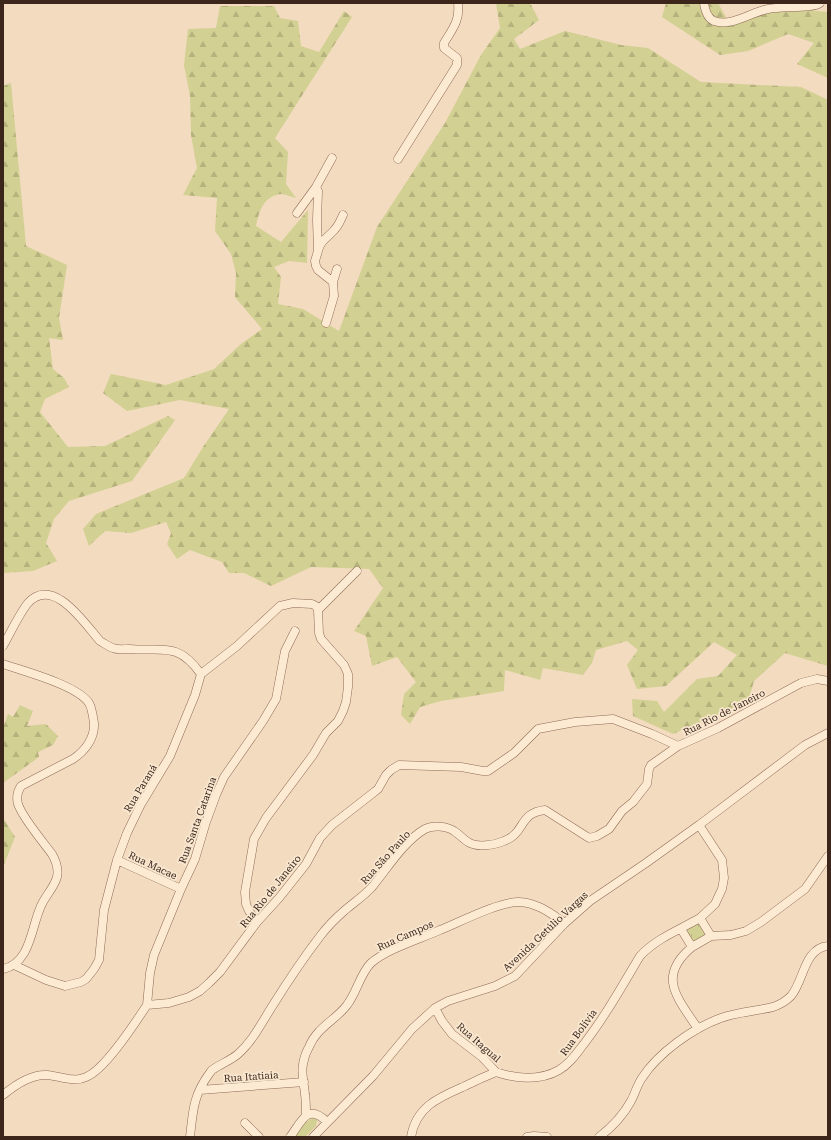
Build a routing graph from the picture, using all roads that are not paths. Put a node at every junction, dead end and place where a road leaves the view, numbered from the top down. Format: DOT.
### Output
graph roads {
  1 [pos="458,3"];
  2 [pos="704,3"];
  3 [pos="820,3"];
  4 [pos="332,158"];
  5 [pos="398,159"];
  6 [pos="316,186"];
  7 [pos="297,213"];
  8 [pos="343,215"];
  9 [pos="318,251"];
  10 [pos="337,270"];
  11 [pos="333,282"];
  12 [pos="326,323"];
  13 [pos="357,571"];
  14 [pos="318,610"];
  15 [pos="295,631"];
  16 [pos="3,646"];
  17 [pos="3,664"];
  18 [pos="201,674"];
  19 [pos="828,681"];
  20 [pos="828,733"];
  21 [pos="678,746"];
  22 [pos="699,825"];
  23 [pos="828,856"];
  24 [pos="117,860"];
  25 [pos="181,889"];
  26 [pos="700,918"];
  27 [pos="257,922"];
  28 [pos="565,924"];
  29 [pos="681,929"];
  30 [pos="711,936"];
  31 [pos="828,946"];
  32 [pos="692,947"];
  33 [pos="14,965"];
  34 [pos="3,969"];
  35 [pos="147,1005"];
  36 [pos="435,1008"];
  37 [pos="698,1029"];
  38 [pos="496,1072"];
  39 [pos="304,1082"];
  40 [pos="200,1090"];
  41 [pos="3,1095"];
  42 [pos="306,1115"];
  43 [pos="326,1122"];
  44 [pos="245,1123"];
  45 [pos="190,1137"];
  46 [pos="259,1137"];
  47 [pos="290,1137"];
  48 [pos="313,1137"];
  49 [pos="411,1137"];
  50 [pos="527,1137"];
  51 [pos="547,1137"];
  52 [pos="599,1137"];
  1 -- 5 [label="street"];
  2 -- 3 [label="street"];
  4 -- 6 [label="street"];
  6 -- 7 [label="street"];
  6 -- 9 [label="street"];
  8 -- 9 [label="street"];
  9 -- 11 [label="street"];
  10 -- 11 [label="street"];
  11 -- 12 [label="street"];
  13 -- 14 [label="street"];
  14 -- 18 [label="street"];
  14 -- 27 [label="street"];
  15 -- 25 [label="street, Rua Santa Catarina"];
  16 -- 18 [label="street"];
  17 -- 33 [label="street"];
  18 -- 24 [label="street, Rua Paraná"];
  19 -- 21 [label="street, Rua Rio de Janeiro"];
  20 -- 22 [label="street, Avenida Getúlio Vargas"];
  21 -- 27 [label="street, Rua Rio de Janeiro"];
  21 -- 40 [label="street, Rua São Paulo"];
  22 -- 26 [label="street, Rua Bolívia"];
  22 -- 28 [label="street, Avenida Getúlio Vargas"];
  23 -- 30 [label="street"];
  24 -- 25 [label="street, Rua Macae"];
  24 -- 33 [label="street, Rua Paraná"];
  25 -- 35 [label="street, Rua Santa Catarina"];
  26 -- 29 [label="street, Rua Bolívia"];
  26 -- 30 [label="street"];
  27 -- 35 [label="street, Rua Rio de Janeiro"];
  28 -- 36 [label="street, Avenida Getúlio Vargas"];
  28 -- 39 [label="street, Rua Campos"];
  29 -- 32 [label="street"];
  29 -- 38 [label="street, Rua Bolívia"];
  30 -- 32 [label="street"];
  31 -- 37 [label="street"];
  32 -- 37 [label="street"];
  33 -- 34 [label="street"];
  35 -- 41 [label="street"];
  36 -- 38 [label="street, Rua Itagual"];
  36 -- 43 [label="street, Avenida Getúlio Vargas"];
  37 -- 52 [label="street"];
  38 -- 49 [label="street"];
  39 -- 40 [label="street, Rua Itatiaia"];
  39 -- 42 [label="street, Rua Campos"];
  40 -- 45 [label="street, Rua São Paulo"];
  42 -- 43 [label="street"];
  42 -- 47 [label="street"];
  43 -- 48 [label="street, Avenida Getúlio Vargas"];
  44 -- 46 [label="street"];
  50 -- 51 [label="street"];
}
